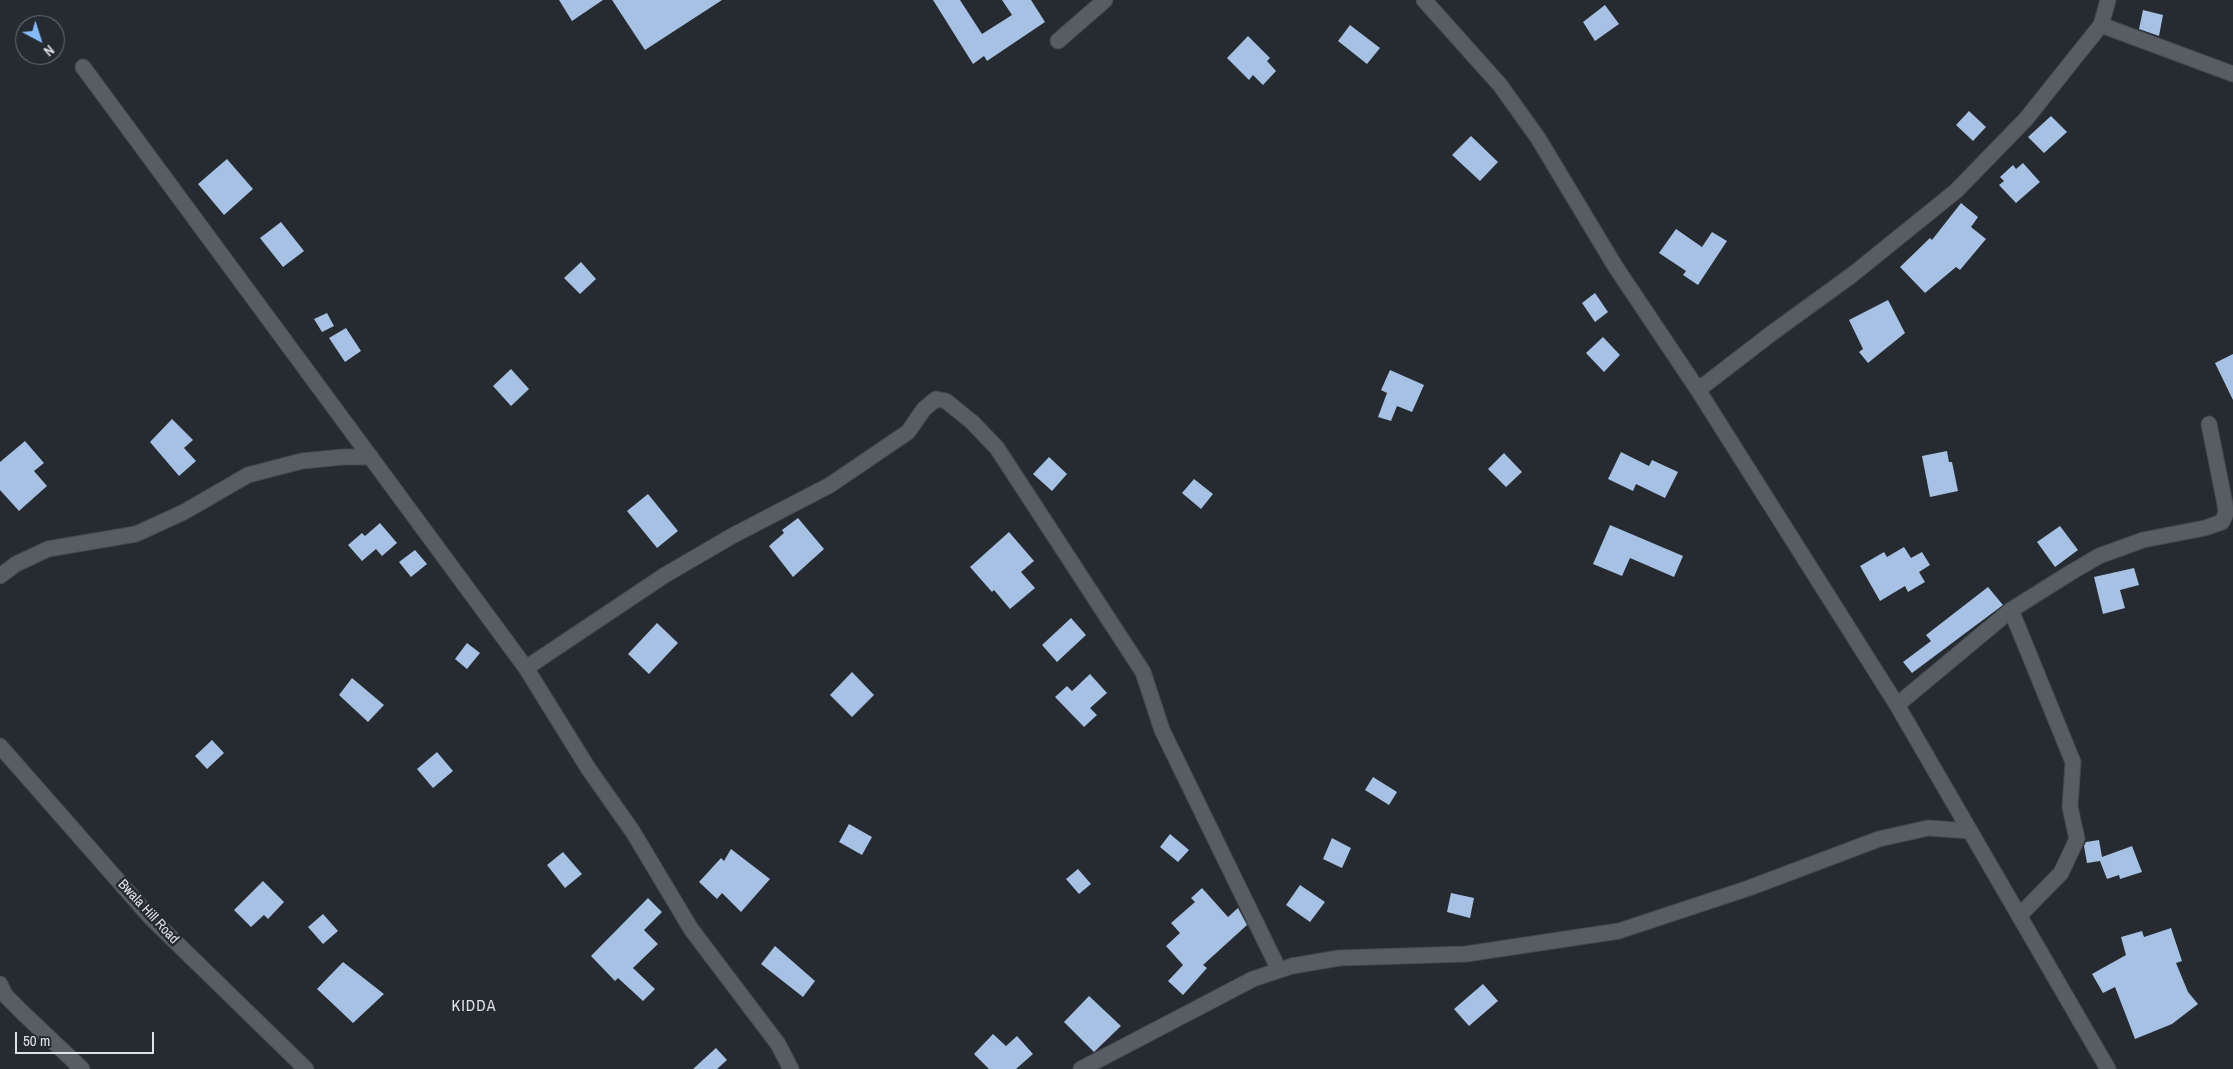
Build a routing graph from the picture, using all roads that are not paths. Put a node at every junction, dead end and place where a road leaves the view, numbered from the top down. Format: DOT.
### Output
graph roads {
  1 [pos="1105,0"];
  2 [pos="1424,0"];
  3 [pos="2108,0"];
  4 [pos="2100,25"];
  5 [pos="1058,41"];
  6 [pos="83,67"];
  7 [pos="2233,74"];
  8 [pos="1698,390"];
  9 [pos="2209,424"];
  10 [pos="371,457"];
  11 [pos="0,576"];
  12 [pos="2011,610"];
  13 [pos="526,668"];
  14 [pos="1897,705"];
  15 [pos="0,746"];
  16 [pos="1970,832"];
  17 [pos="2019,916"];
  18 [pos="1278,970"];
  19 [pos="0,984"];
  20 [pos="82,1069"];
  21 [pos="306,1069"];
  22 [pos="791,1069"];
  23 [pos="1081,1069"];
  24 [pos="2108,1069"];
  1 -- 5 [label="street"];
  2 -- 8 [label="street"];
  3 -- 4 [label="street"];
  4 -- 7 [label="street"];
  4 -- 8 [label="street"];
  6 -- 10 [label="street"];
  8 -- 14 [label="street"];
  9 -- 12 [label="street"];
  10 -- 11 [label="street"];
  10 -- 13 [label="street"];
  12 -- 14 [label="street"];
  12 -- 17 [label="street"];
  13 -- 18 [label="street"];
  13 -- 22 [label="street"];
  14 -- 16 [label="street"];
  15 -- 21 [label="street, Bwala Hill Road"];
  16 -- 17 [label="street"];
  16 -- 18 [label="street"];
  17 -- 24 [label="street"];
  18 -- 23 [label="street"];
  19 -- 20 [label="street"];
}
